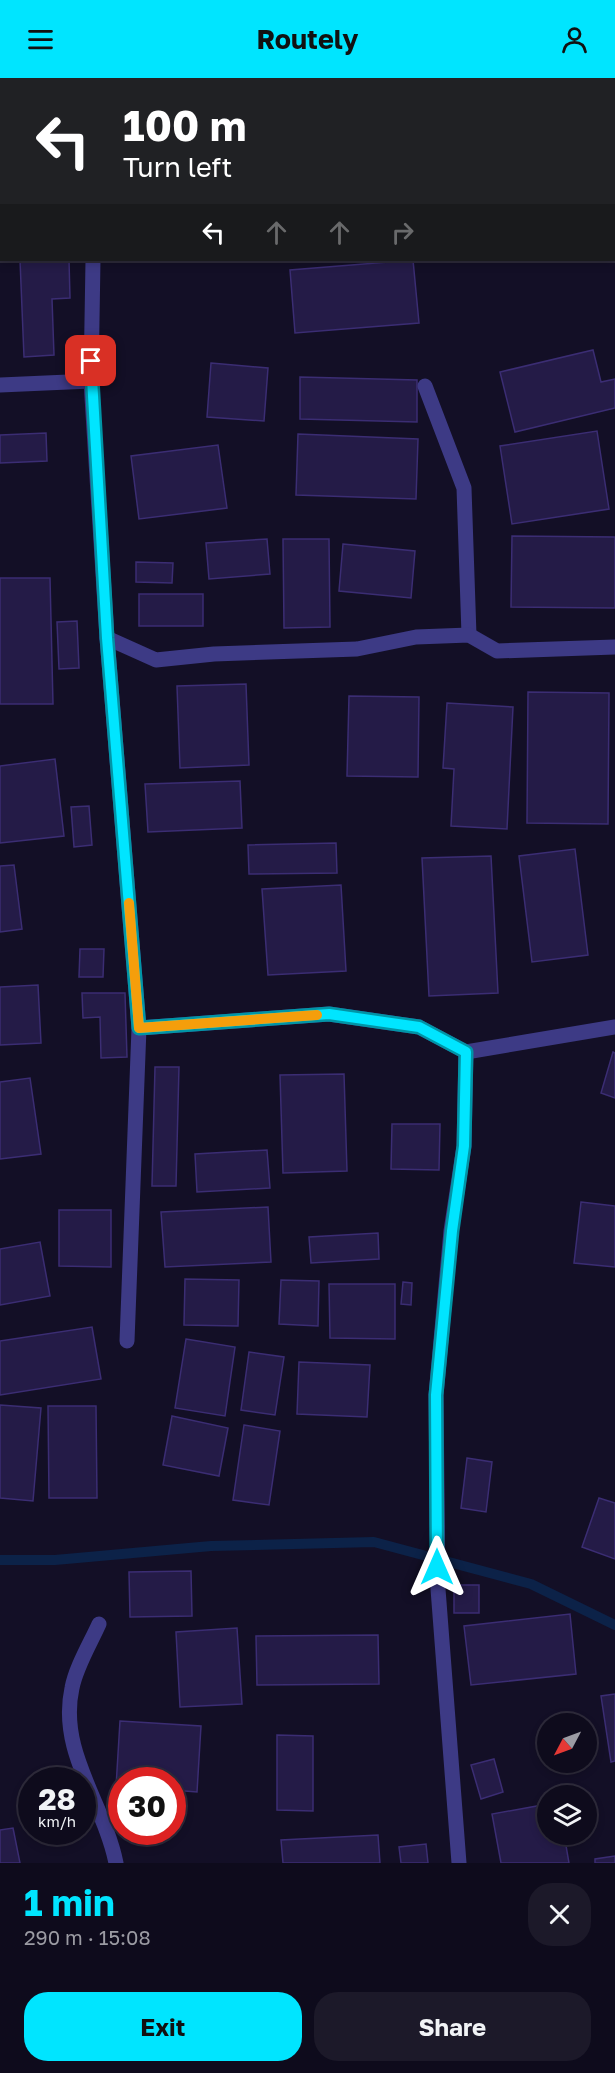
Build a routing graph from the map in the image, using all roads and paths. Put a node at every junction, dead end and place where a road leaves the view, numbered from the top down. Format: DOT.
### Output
graph roads {
  1 [pos="93,261"];
  2 [pos="91,381"];
  3 [pos="0,385"];
  4 [pos="425,386"];
  5 [pos="469,635"];
  6 [pos="107,638"];
  7 [pos="615,647"];
  8 [pos="139,1028"];
  9 [pos="615,1028"];
  10 [pos="466,1052"];
  11 [pos="127,1341"];
  12 [pos="99,1624"];
  13 [pos="116,1863"];
  14 [pos="459,1863"];
  1 -- 2 [label="street"];
  2 -- 3 [label="street"];
  2 -- 6 [label="street"];
  4 -- 5 [label="street"];
  5 -- 6 [label="street"];
  5 -- 7 [label="street"];
  6 -- 8 [label="street"];
  8 -- 10 [label="street"];
  8 -- 11 [label="street"];
  9 -- 10 [label="street"];
  10 -- 14 [label="street"];
  12 -- 13 [label="street"];
}
